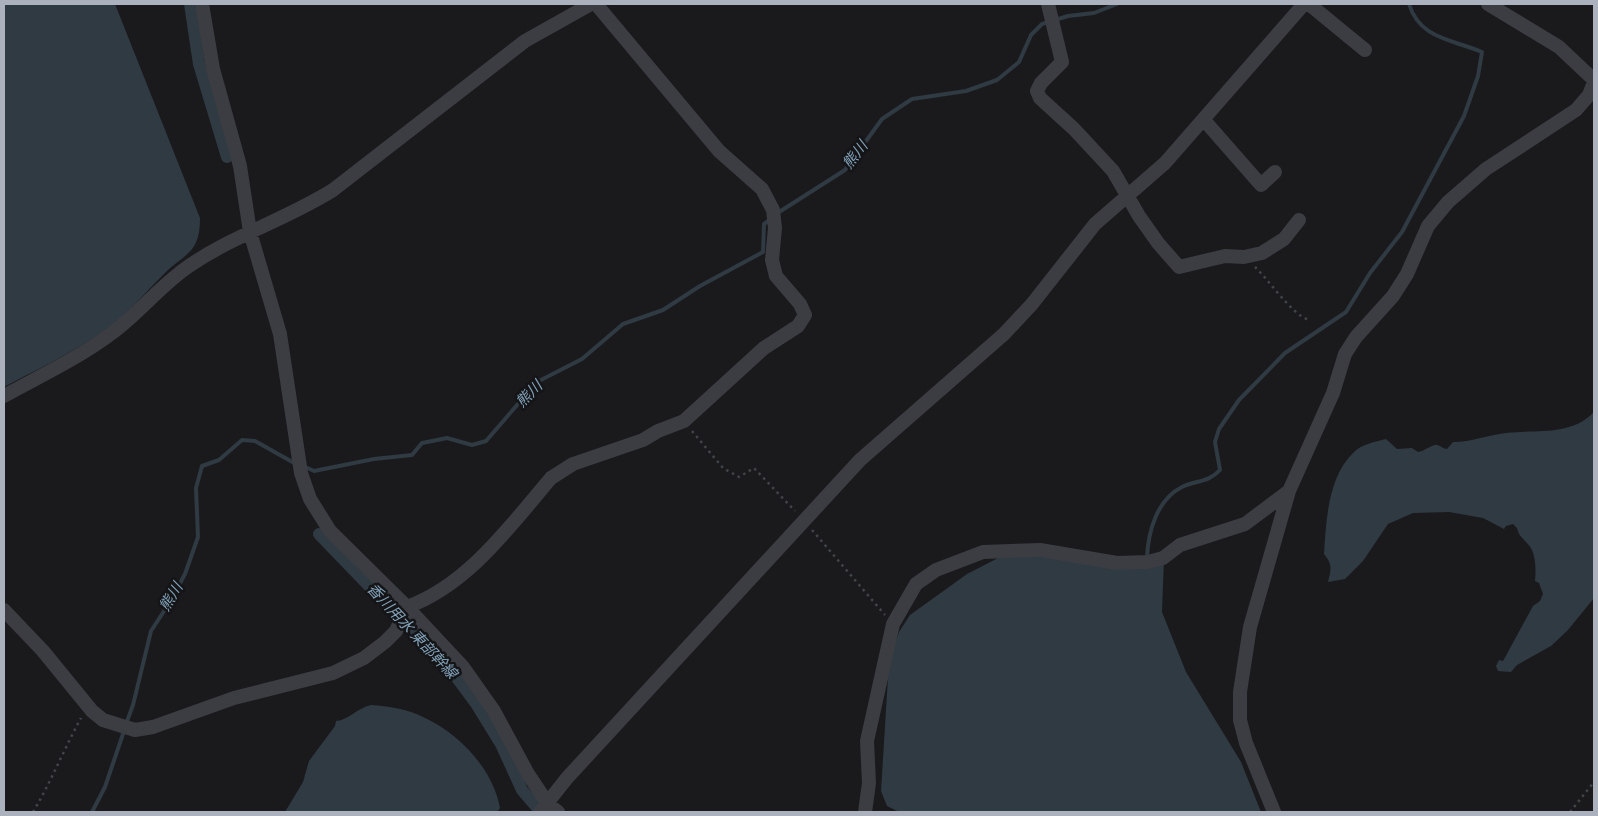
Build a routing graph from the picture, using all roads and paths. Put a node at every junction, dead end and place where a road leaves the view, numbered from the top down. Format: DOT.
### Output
graph roads {
  1 [pos="202,4"];
  2 [pos="591,4"];
  3 [pos="596,4"];
  4 [pos="1304,4"];
  5 [pos="1309,4"];
  6 [pos="1488,4"];
  7 [pos="1051,15"];
  8 [pos="1365,50"];
  9 [pos="1594,81"];
  10 [pos="1204,120"];
  11 [pos="1275,172"];
  12 [pos="1127,196"];
  13 [pos="1299,220"];
  14 [pos="250,232"];
  15 [pos="1244,257"];
  16 [pos="1309,320"];
  17 [pos="4,396"];
  18 [pos="684,421"];
  19 [pos="1289,491"];
  20 [pos="804,519"];
  21 [pos="407,607"];
  22 [pos="4,610"];
  23 [pos="892,624"];
  24 [pos="92,711"];
  25 [pos="1594,782"];
  26 [pos="549,809"];
  27 [pos="33,812"];
  28 [pos="865,812"];
  29 [pos="1274,812"];
  30 [pos="1570,812"];
  1 -- 14 [label="street"];
  2 -- 14 [label="street"];
  3 -- 18 [label="street"];
  4 -- 10 [label="street"];
  5 -- 8 [label="street"];
  6 -- 9 [label="street"];
  7 -- 12 [label="street"];
  9 -- 19 [label="street"];
  10 -- 11 [label="street"];
  10 -- 12 [label="street"];
  12 -- 15 [label="street"];
  12 -- 20 [label="street"];
  13 -- 15 [label="street"];
  14 -- 17 [label="street"];
  14 -- 21 [label="street"];
  15 -- 16 [label="path"];
  18 -- 20 [label="path"];
  18 -- 21 [label="street"];
  19 -- 23 [label="street"];
  19 -- 29 [label="street"];
  20 -- 23 [label="path"];
  20 -- 26 [label="street"];
  21 -- 24 [label="street"];
  21 -- 26 [label="street"];
  22 -- 24 [label="street"];
  23 -- 28 [label="street"];
  24 -- 27 [label="path"];
  25 -- 30 [label="path"];
}
